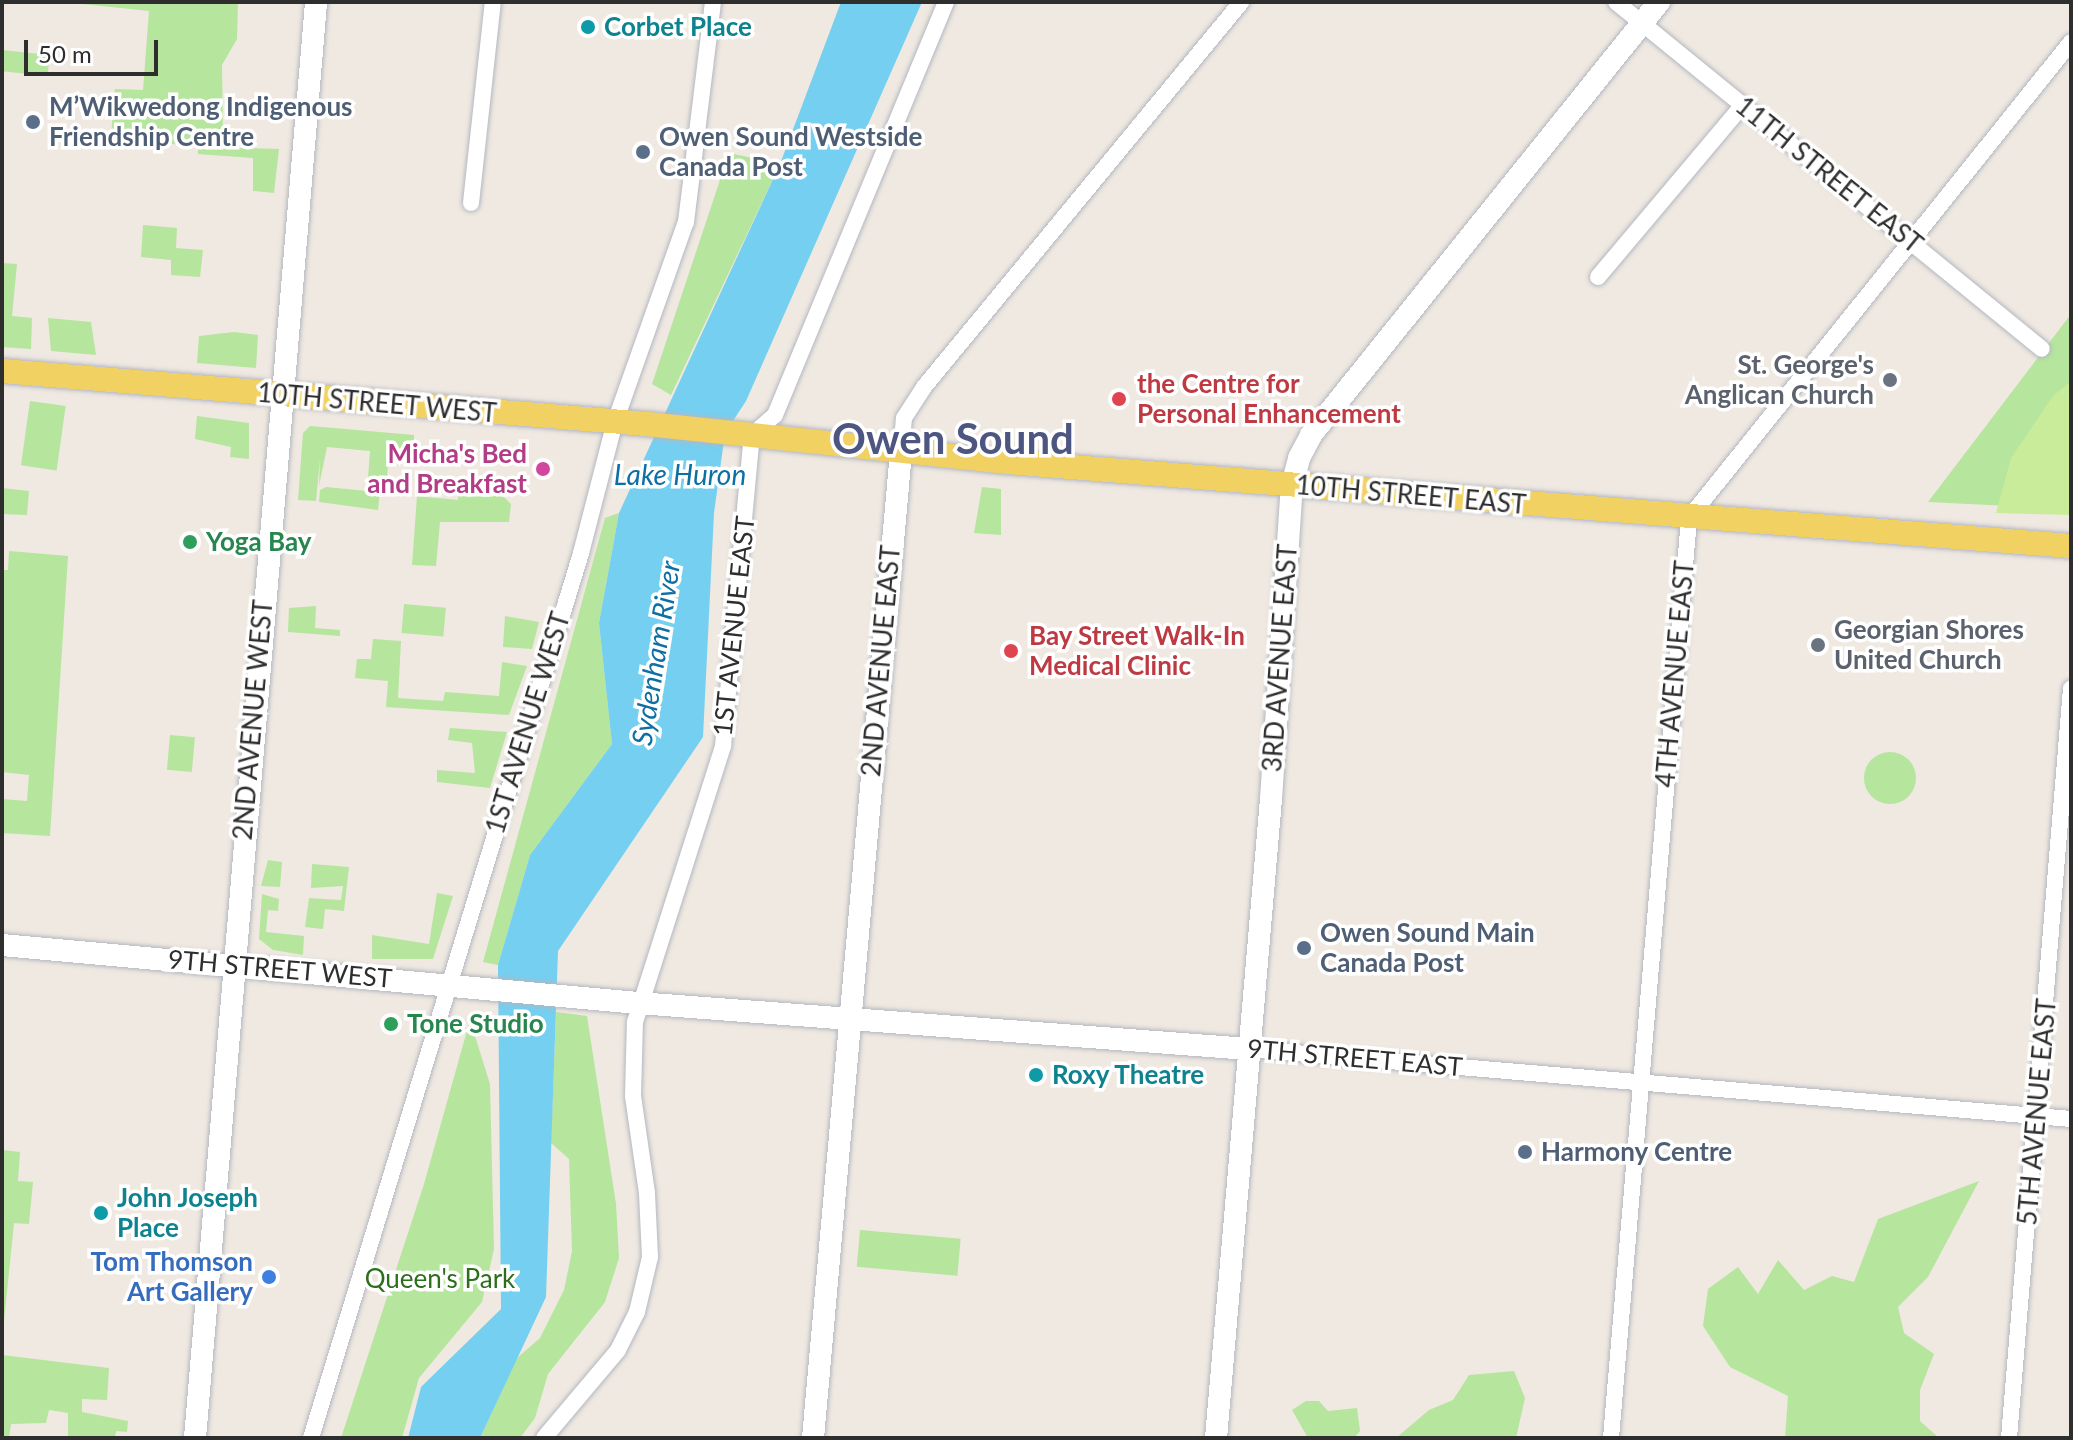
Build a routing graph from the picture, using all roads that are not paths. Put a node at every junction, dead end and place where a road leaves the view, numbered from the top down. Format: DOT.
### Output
graph roads {
  1 [pos="316,2"];
  2 [pos="493,2"];
  3 [pos="713,2"];
  4 [pos="946,2"];
  5 [pos="1241,2"];
  6 [pos="1616,2"];
  7 [pos="1659,2"];
  8 [pos="1642,23"];
  9 [pos="2071,42"];
  10 [pos="1743,105"];
  11 [pos="471,203"];
  12 [pos="1909,241"];
  13 [pos="1598,277"];
  14 [pos="2042,349"];
  15 [pos="2,371"];
  16 [pos="281,395"];
  17 [pos="615,422"];
  18 [pos="752,435"];
  19 [pos="901,452"];
  20 [pos="1292,485"];
  21 [pos="1689,518"];
  22 [pos="2071,546"];
  23 [pos="2071,689"];
  24 [pos="2,945"];
  25 [pos="232,966"];
  26 [pos="446,983"];
  27 [pos="638,1003"];
  28 [pos="848,1016"];
  29 [pos="1248,1049"];
  30 [pos="1641,1082"];
  31 [pos="2037,1116"];
  32 [pos="2071,1119"];
  33 [pos="195,1438"];
  34 [pos="311,1438"];
  35 [pos="544,1438"];
  36 [pos="813,1438"];
  37 [pos="1216,1438"];
  38 [pos="1611,1438"];
  39 [pos="2009,1438"];
  1 -- 16 [label="street, 2ND AVENUE WEST"];
  2 -- 11 [label="street"];
  3 -- 17 [label="street, 1ST AVENUE WEST"];
  4 -- 18 [label="street"];
  5 -- 19 [label="street, 2ND AVENUE EAST"];
  6 -- 8 [label="street, 11TH STREET EAST"];
  7 -- 8 [label="street, 3RD AVENUE EAST"];
  8 -- 10 [label="street, 11TH STREET EAST"];
  8 -- 20 [label="street, 3RD AVENUE EAST"];
  9 -- 12 [label="street"];
  10 -- 12 [label="street, 11TH STREET EAST"];
  10 -- 13 [label="street"];
  12 -- 14 [label="street, 11TH STREET EAST"];
  12 -- 21 [label="street"];
  15 -- 16 [label="main road, 10TH STREET WEST"];
  16 -- 17 [label="main road, 10TH STREET WEST"];
  16 -- 25 [label="street, 2ND AVENUE WEST"];
  17 -- 18 [label="main road, 10TH STREET WEST"];
  17 -- 26 [label="street, 1ST AVENUE WEST"];
  18 -- 19 [label="main road, 10TH STREET EAST"];
  18 -- 27 [label="street, 1ST AVENUE EAST"];
  19 -- 20 [label="main road, 10TH STREET EAST"];
  19 -- 28 [label="street, 2ND AVENUE EAST"];
  20 -- 21 [label="main road, 10TH STREET EAST"];
  20 -- 29 [label="street, 3RD AVENUE EAST"];
  21 -- 22 [label="main road, 10TH STREET EAST"];
  21 -- 30 [label="street, 4TH AVENUE EAST"];
  23 -- 31 [label="street, 5TH AVENUE EAST"];
  24 -- 25 [label="street, 9TH STREET WEST"];
  25 -- 26 [label="street, 9TH STREET WEST"];
  25 -- 33 [label="street, 2ND AVENUE WEST"];
  26 -- 27 [label="street, 9TH STREET WEST"];
  26 -- 34 [label="street, 1ST AVENUE WEST"];
  27 -- 28 [label="street, 9TH STREET EAST"];
  27 -- 35 [label="street, 1ST AVENUE EAST"];
  28 -- 29 [label="street, 9TH STREET EAST"];
  28 -- 36 [label="street, 2ND AVENUE EAST"];
  29 -- 30 [label="street, 9TH STREET EAST"];
  29 -- 37 [label="street, 3RD AVENUE EAST"];
  30 -- 31 [label="street, 9TH STREET EAST"];
  30 -- 38 [label="street, 4TH AVENUE EAST"];
  31 -- 32 [label="street, 9TH STREET EAST"];
  31 -- 39 [label="street, 5TH AVENUE EAST"];
}
